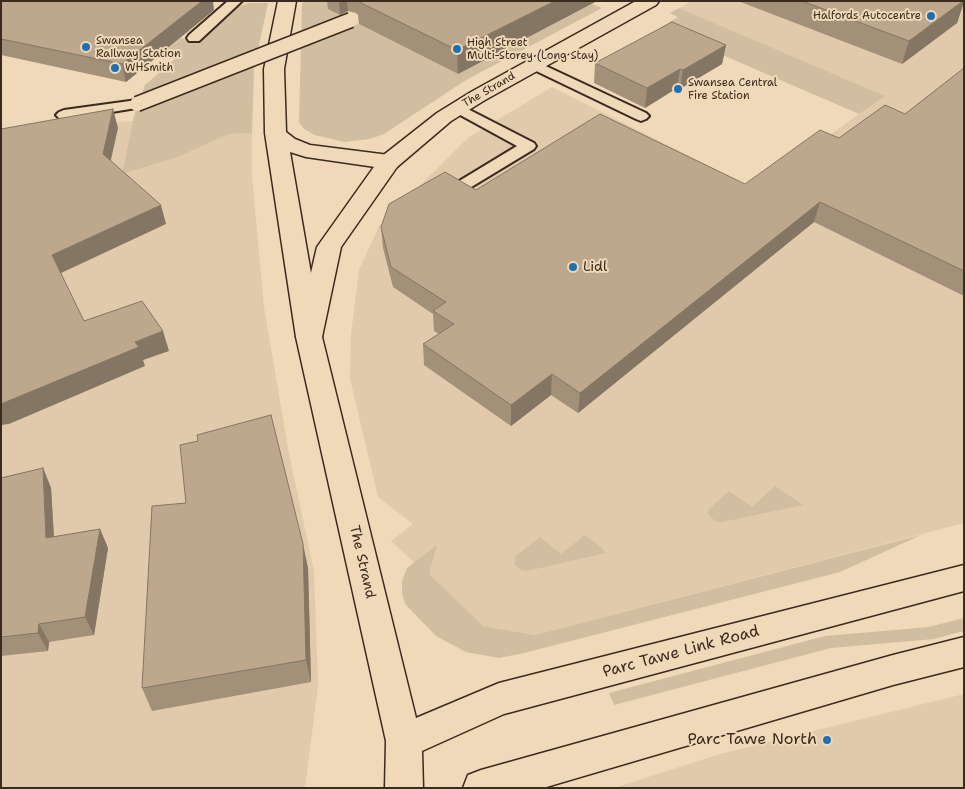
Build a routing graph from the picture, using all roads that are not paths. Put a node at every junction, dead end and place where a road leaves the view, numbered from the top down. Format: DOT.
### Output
graph roads {
  1 [pos="236,1"];
  2 [pos="650,1"];
  3 [pos="288,2"];
  4 [pos="351,20"];
  5 [pos="194,38"];
  6 [pos="535,65"];
  7 [pos="458,108"];
  8 [pos="64,116"];
  9 [pos="641,116"];
  10 [pos="276,133"];
  11 [pos="389,162"];
  12 [pos="458,189"];
  13 [pos="309,337"];
  14 [pos="964,578"];
  15 [pos="964,652"];
  16 [pos="404,741"];
  17 [pos="404,788"];
  18 [pos="481,788"];
  1 -- 5 [label="lane"];
  2 -- 6 [label="street, The Strand"];
  3 -- 10 [label="street, The Strand"];
  4 -- 8 [label="lane, bridge"];
  6 -- 7 [label="street, The Strand"];
  6 -- 9 [label="lane"];
  7 -- 11 [label="street, The Strand"];
  7 -- 12 [label="lane"];
  10 -- 11 [label="street"];
  10 -- 13 [label="street, The Strand"];
  11 -- 13 [label="street, The Strand"];
  13 -- 16 [label="street, The Strand"];
  14 -- 16 [label="street, Parc Tawe Link Road"];
  15 -- 18 [label="street"];
  16 -- 17 [label="street, The Strand"];
}
